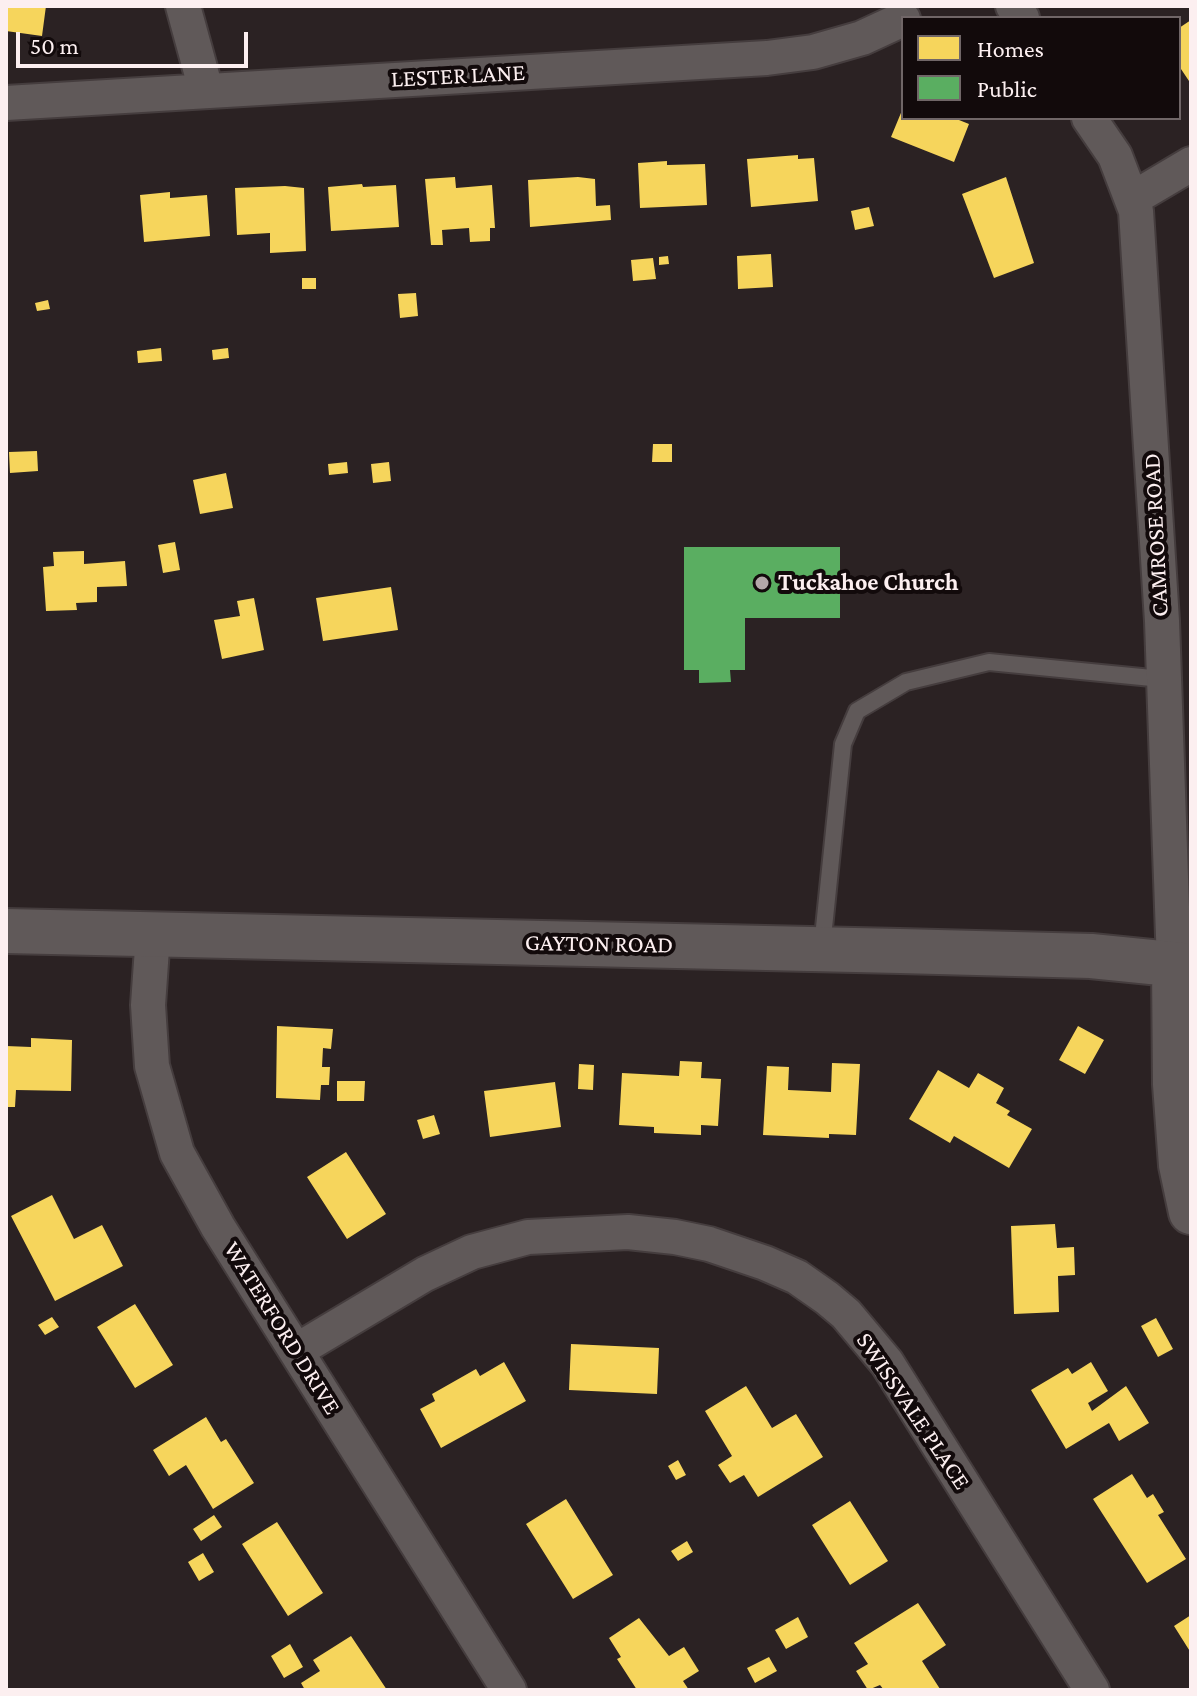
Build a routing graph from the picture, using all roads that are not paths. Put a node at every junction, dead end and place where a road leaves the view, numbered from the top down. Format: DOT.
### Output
graph roads {
  1 [pos="183,6"];
  2 [pos="901,19"];
  3 [pos="206,90"];
  4 [pos="6,103"];
  5 [pos="1090,120"];
  6 [pos="1191,164"];
  7 [pos="1132,199"];
  8 [pos="1162,679"];
  9 [pos="6,931"];
  10 [pos="153,934"];
  11 [pos="822,949"];
  12 [pos="1183,965"];
  13 [pos="1191,1212"];
  14 [pos="296,1351"];
  15 [pos="509,1690"];
  16 [pos="1092,1690"];
  1 -- 3 [label="street"];
  2 -- 3 [label="street, LESTER LANE"];
  3 -- 4 [label="street, LESTER LANE"];
  5 -- 7 [label="street, CAMROSE ROAD"];
  6 -- 7 [label="street"];
  7 -- 8 [label="street, CAMROSE ROAD"];
  8 -- 11 [label="lane"];
  8 -- 12 [label="street, CAMROSE ROAD"];
  9 -- 10 [label="street, GAYTON ROAD"];
  10 -- 11 [label="street, GAYTON ROAD"];
  10 -- 14 [label="street, WATERFORD DRIVE"];
  11 -- 12 [label="street, GAYTON ROAD"];
  12 -- 13 [label="street"];
  14 -- 15 [label="street, WATERFORD DRIVE"];
  14 -- 16 [label="street, SWISSVALE PLACE"];
}
